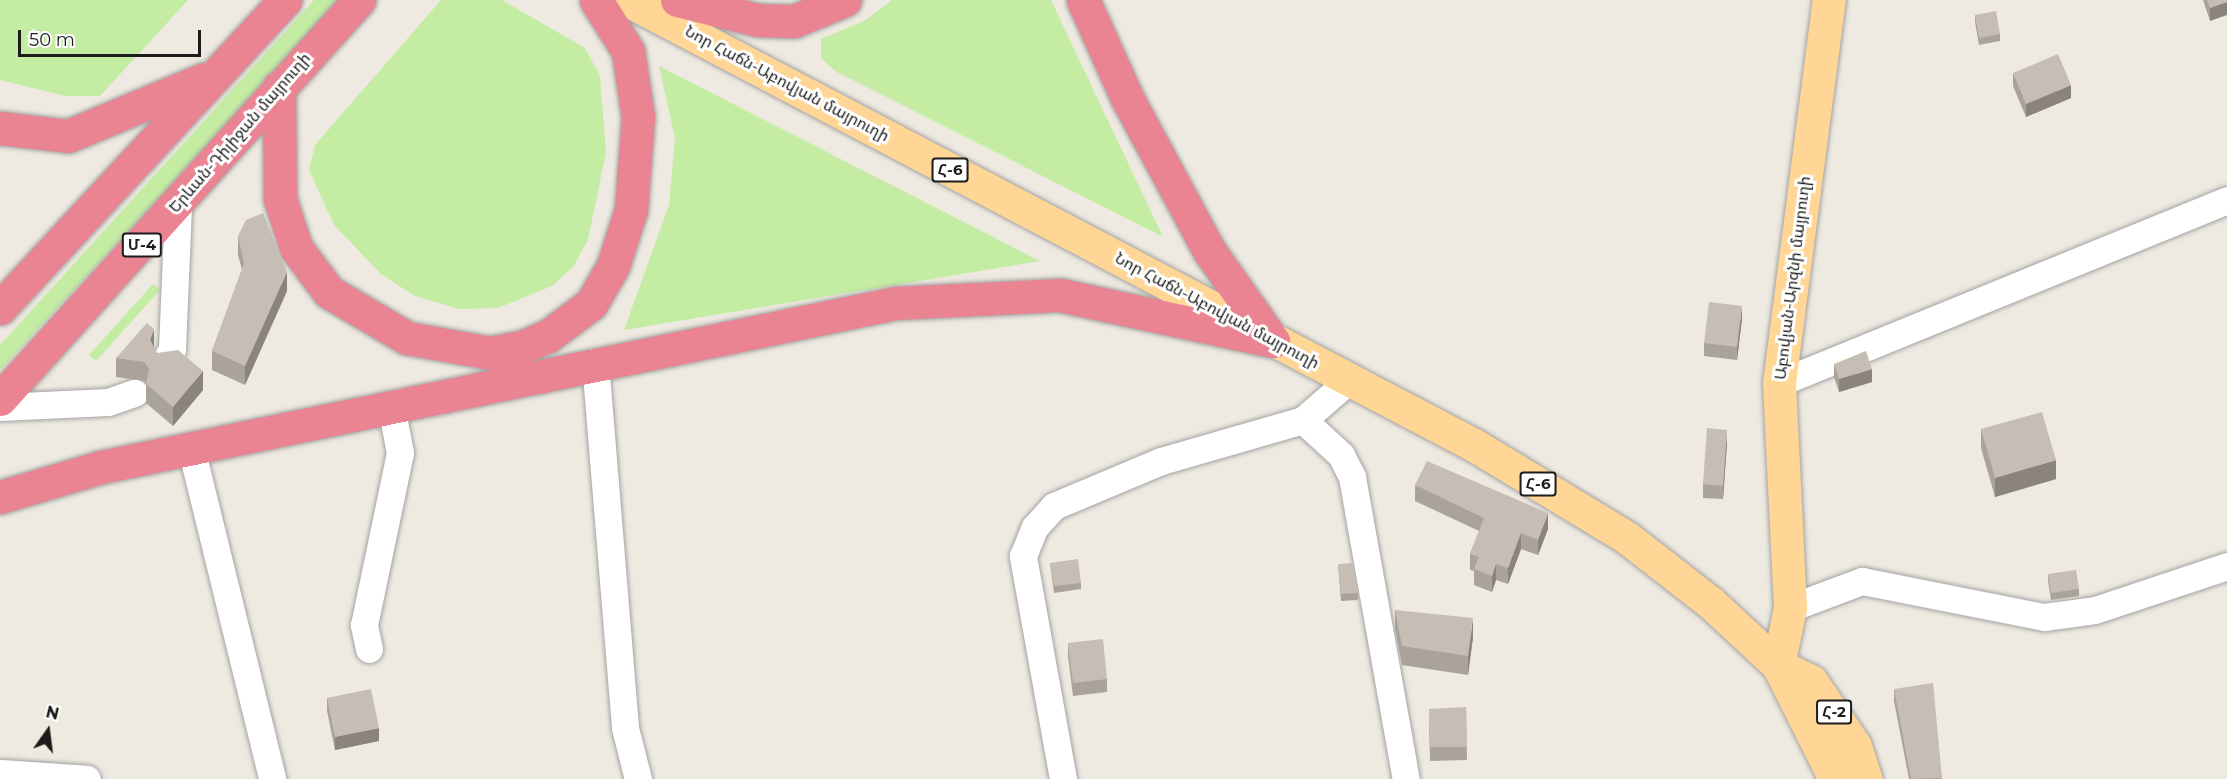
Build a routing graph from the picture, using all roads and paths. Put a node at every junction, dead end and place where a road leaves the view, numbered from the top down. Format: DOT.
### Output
graph roads {
  1 [pos="285,0"];
  2 [pos="359,0"];
  3 [pos="596,0"];
  4 [pos="627,0"];
  5 [pos="677,0"];
  6 [pos="845,0"];
  7 [pos="1083,0"];
  8 [pos="1829,0"];
  9 [pos="220,72"];
  10 [pos="279,87"];
  11 [pos="0,128"];
  12 [pos="2227,200"];
  13 [pos="178,206"];
  14 [pos="0,308"];
  15 [pos="1273,341"];
  16 [pos="166,359"];
  17 [pos="595,362"];
  18 [pos="1349,381"];
  19 [pos="1779,383"];
  20 [pos="134,393"];
  21 [pos="0,399"];
  22 [pos="391,406"];
  23 [pos="0,407"];
  24 [pos="1303,420"];
  25 [pos="191,448"];
  26 [pos="0,497"];
  27 [pos="2227,566"];
  28 [pos="1790,608"];
  29 [pos="369,649"];
  30 [pos="1778,664"];
  31 [pos="0,772"];
  32 [pos="87,779"];
  33 [pos="272,779"];
  34 [pos="638,779"];
  35 [pos="1063,779"];
  36 [pos="1406,779"];
  37 [pos="1835,779"];
  38 [pos="1866,779"];
  1 -- 9 [label="highway"];
  2 -- 10 [label="highway, Երևան-Դիլիջան մայրուղի / Մ-4"];
  3 -- 10 [label="highway"];
  4 -- 15 [label="main road, Նոր Հաճն-Աբովյան մայրուղի / Հ-6"];
  5 -- 6 [label="highway"];
  7 -- 15 [label="highway"];
  8 -- 19 [label="main road, Աբովյան-Արզնի մայրուղի"];
  9 -- 11 [label="highway"];
  9 -- 14 [label="highway"];
  10 -- 13 [label="highway, Երևան-Դիլիջան մայրուղի / Մ-4"];
  12 -- 19 [label="street"];
  13 -- 16 [label="street"];
  13 -- 21 [label="highway, Երևան-Դիլիջան մայրուղի / Մ-4"];
  15 -- 17 [label="highway"];
  15 -- 18 [label="main road, Նոր Հաճն-Աբովյան մայրուղի / Հ-6"];
  17 -- 22 [label="highway"];
  17 -- 34 [label="street"];
  18 -- 24 [label="street"];
  18 -- 30 [label="main road, Նոր Հաճն-Աբովյան մայրուղի / Հ-6"];
  19 -- 28 [label="main road, Աբովյան-Արզնի մայրուղի"];
  20 -- 23 [label="street"];
  22 -- 25 [label="highway"];
  22 -- 29 [label="street"];
  24 -- 35 [label="street"];
  24 -- 36 [label="street"];
  25 -- 26 [label="highway"];
  25 -- 33 [label="street"];
  27 -- 28 [label="street"];
  28 -- 30 [label="main road, Աբովյան-Արզնի մայրուղի"];
  30 -- 37 [label="main road, Հ-2"];
  30 -- 38 [label="main road, Հ-2"];
  31 -- 32 [label="street"];
}
